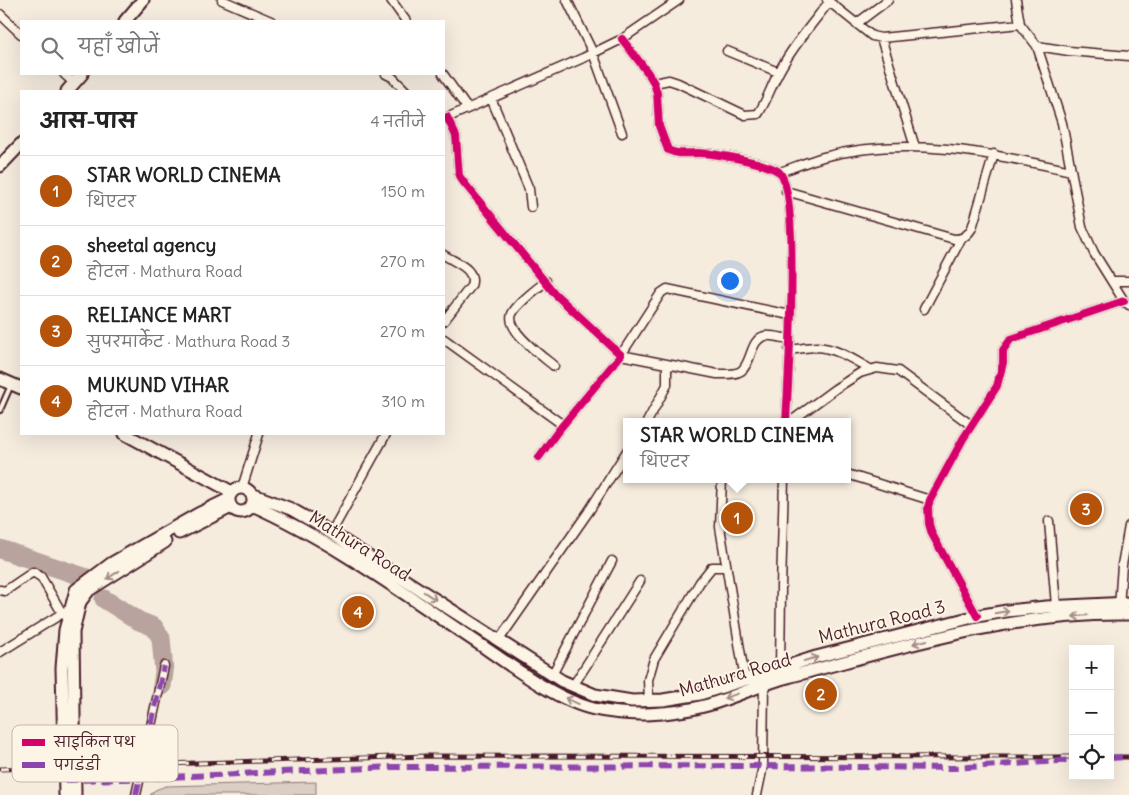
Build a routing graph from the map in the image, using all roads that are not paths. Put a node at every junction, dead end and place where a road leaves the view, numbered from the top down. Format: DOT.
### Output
graph roads {
  1 [pos="143,0"];
  2 [pos="222,0"];
  3 [pos="391,0"];
  4 [pos="567,0"];
  5 [pos="679,0"];
  6 [pos="888,0"];
  7 [pos="1016,0"];
  8 [pos="828,1"];
  9 [pos="0,14"];
  10 [pos="126,20"];
  11 [pos="269,20"];
  12 [pos="405,20"];
  13 [pos="856,24"];
  14 [pos="1020,24"];
  15 [pos="20,33"];
  16 [pos="881,38"];
  17 [pos="622,39"];
  18 [pos="1037,46"];
  19 [pos="727,51"];
  20 [pos="593,53"];
  21 [pos="1129,56"];
  22 [pos="778,72"];
  23 [pos="65,75"];
  24 [pos="81,75"];
  25 [pos="389,75"];
  26 [pos="444,75"];
  27 [pos="654,82"];
  28 [pos="71,87"];
  29 [pos="405,90"];
  30 [pos="491,98"];
  31 [pos="467,108"];
  32 [pos="445,118"];
  33 [pos="622,133"];
  34 [pos="20,145"];
  35 [pos="916,147"];
  36 [pos="994,154"];
  37 [pos="0,166"];
  38 [pos="1071,171"];
  39 [pos="780,172"];
  40 [pos="786,191"];
  41 [pos="531,207"];
  42 [pos="961,239"];
  43 [pos="445,257"];
  44 [pos="546,281"];
  45 [pos="1112,281"];
  46 [pos="1129,281"];
  47 [pos="1126,303"];
  48 [pos="924,309"];
  49 [pos="790,315"];
  50 [pos="445,320"];
  51 [pos="789,339"];
  52 [pos="445,340"];
  53 [pos="789,350"];
  54 [pos="621,355"];
  55 [pos="667,364"];
  56 [pos="554,366"];
  57 [pos="870,369"];
  58 [pos="0,379"];
  59 [pos="16,386"];
  60 [pos="0,410"];
  61 [pos="649,418"];
  62 [pos="788,418"];
  63 [pos="794,418"];
  64 [pos="563,425"];
  65 [pos="971,425"];
  66 [pos="127,435"];
  67 [pos="259,435"];
  68 [pos="385,435"];
  69 [pos="539,457"];
  70 [pos="623,457"];
  71 [pos="851,475"];
  72 [pos="720,483"];
  73 [pos="784,483"];
  74 [pos="239,497"];
  75 [pos="930,500"];
  76 [pos="1048,521"];
  77 [pos="1129,526"];
  78 [pos="331,533"];
  79 [pos="612,561"];
  80 [pos="726,567"];
  81 [pos="393,579"];
  82 [pos="640,581"];
  83 [pos="0,590"];
  84 [pos="1056,606"];
  85 [pos="1124,608"];
  86 [pos="66,611"];
  87 [pos="977,616"];
  88 [pos="499,640"];
  89 [pos="0,652"];
  90 [pos="164,666"];
  91 [pos="780,673"];
  92 [pos="552,675"];
  93 [pos="764,678"];
  94 [pos="745,680"];
  95 [pos="573,686"];
  96 [pos="649,700"];
  97 [pos="64,725"];
  98 [pos="74,725"];
  99 [pos="151,725"];
  100 [pos="65,782"];
  101 [pos="75,782"];
  102 [pos="139,782"];
  103 [pos="65,795"];
  104 [pos="75,795"];
  105 [pos="136,795"];
  106 [pos="757,795"];
  1 -- 10 [label="main road"];
  2 -- 11 [label="street"];
  3 -- 12 [label="street"];
  4 -- 20 [label="street"];
  5 -- 17 [label="street"];
  6 -- 13 [label="street"];
  7 -- 14 [label="street"];
  8 -- 13 [label="street"];
  8 -- 22 [label="street"];
  9 -- 15 [label="street"];
  13 -- 16 [label="street"];
  14 -- 16 [label="street"];
  14 -- 18 [label="street"];
  16 -- 35 [label="street"];
  17 -- 20 [label="street"];
  17 -- 27 [label="street"];
  18 -- 21 [label="street"];
  18 -- 38 [label="street"];
  19 -- 22 [label="street"];
  20 -- 30 [label="street"];
  20 -- 33 [label="street"];
  22 -- 27 [label="street"];
  23 -- 28 [label="street"];
  24 -- 28 [label="main road"];
  25 -- 29 [label="street"];
  26 -- 31 [label="street"];
  27 -- 39 [label="street"];
  30 -- 31 [label="street"];
  30 -- 41 [label="street"];
  31 -- 32 [label="street"];
  32 -- 44 [label="street"];
  34 -- 37 [label="main road"];
  35 -- 36 [label="street"];
  35 -- 39 [label="street"];
  36 -- 38 [label="street"];
  36 -- 42 [label="street"];
  38 -- 45 [label="street"];
  39 -- 40 [label="street"];
  40 -- 42 [label="street"];
  40 -- 49 [label="street"];
  42 -- 48 [label="street"];
  43 -- 50 [label="street"];
  44 -- 54 [label="street"];
  44 -- 56 [label="street"];
  45 -- 46 [label="street"];
  45 -- 47 [label="street"];
  47 -- 65 [label="street"];
  49 -- 51 [label="street"];
  49 -- 54 [label="street"];
  51 -- 53 [label="street"];
  51 -- 55 [label="street"];
  52 -- 64 [label="street"];
  53 -- 57 [label="street"];
  53 -- 62 [label="street"];
  54 -- 55 [label="street"];
  54 -- 64 [label="street"];
  55 -- 61 [label="street"];
  57 -- 63 [label="street"];
  57 -- 65 [label="street"];
  58 -- 59 [label="main road"];
  59 -- 60 [label="lane"];
  64 -- 69 [label="street"];
  65 -- 75 [label="street"];
  66 -- 74 [label="main road, Mathura Road"];
  67 -- 74 [label="street"];
  68 -- 78 [label="street"];
  70 -- 88 [label="street"];
  71 -- 75 [label="street"];
  72 -- 80 [label="street"];
  73 -- 91 [label="street"];
  74 -- 78 [label="main road, Mathura Road"];
  74 -- 81 [label="main road, Mathura Road"];
  74 -- 86 [label="main road"];
  74 -- 98 [label="main road, one-way"];
  75 -- 87 [label="street"];
  76 -- 84 [label="street"];
  77 -- 85 [label="street"];
  78 -- 81 [label="main road, Mathura Road"];
  79 -- 92 [label="street"];
  80 -- 94 [label="street"];
  80 -- 96 [label="street"];
  81 -- 88 [label="main road, Mathura Road, one-way"];
  93 -- 81 [label="main road, Mathura Road, one-way"];
  82 -- 95 [label="street"];
  83 -- 86 [label="street"];
  84 -- 85 [label="main road, Mathura Road 3"];
  87 -- 84 [label="main road, Mathura Road 3, one-way"];
  85 -- 91 [label="main road, Mathura Road, one-way"];
  86 -- 89 [label="street"];
  86 -- 97 [label="main road"];
  91 -- 87 [label="main road, Mathura Road 3, one-way"];
  88 -- 92 [label="main road, Mathura Road"];
  90 -- 99 [label="street"];
  91 -- 93 [label="main road, Mathura Road 3"];
  92 -- 95 [label="main road, Mathura Road"];
  93 -- 94 [label="main road, Mathura Road"];
  93 -- 106 [label="street"];
  94 -- 96 [label="main road, Mathura Road"];
  95 -- 96 [label="main road, Mathura Road"];
  100 -- 103 [label="main road"];
  101 -- 104 [label="main road, one-way"];
  102 -- 105 [label="street"];
}
